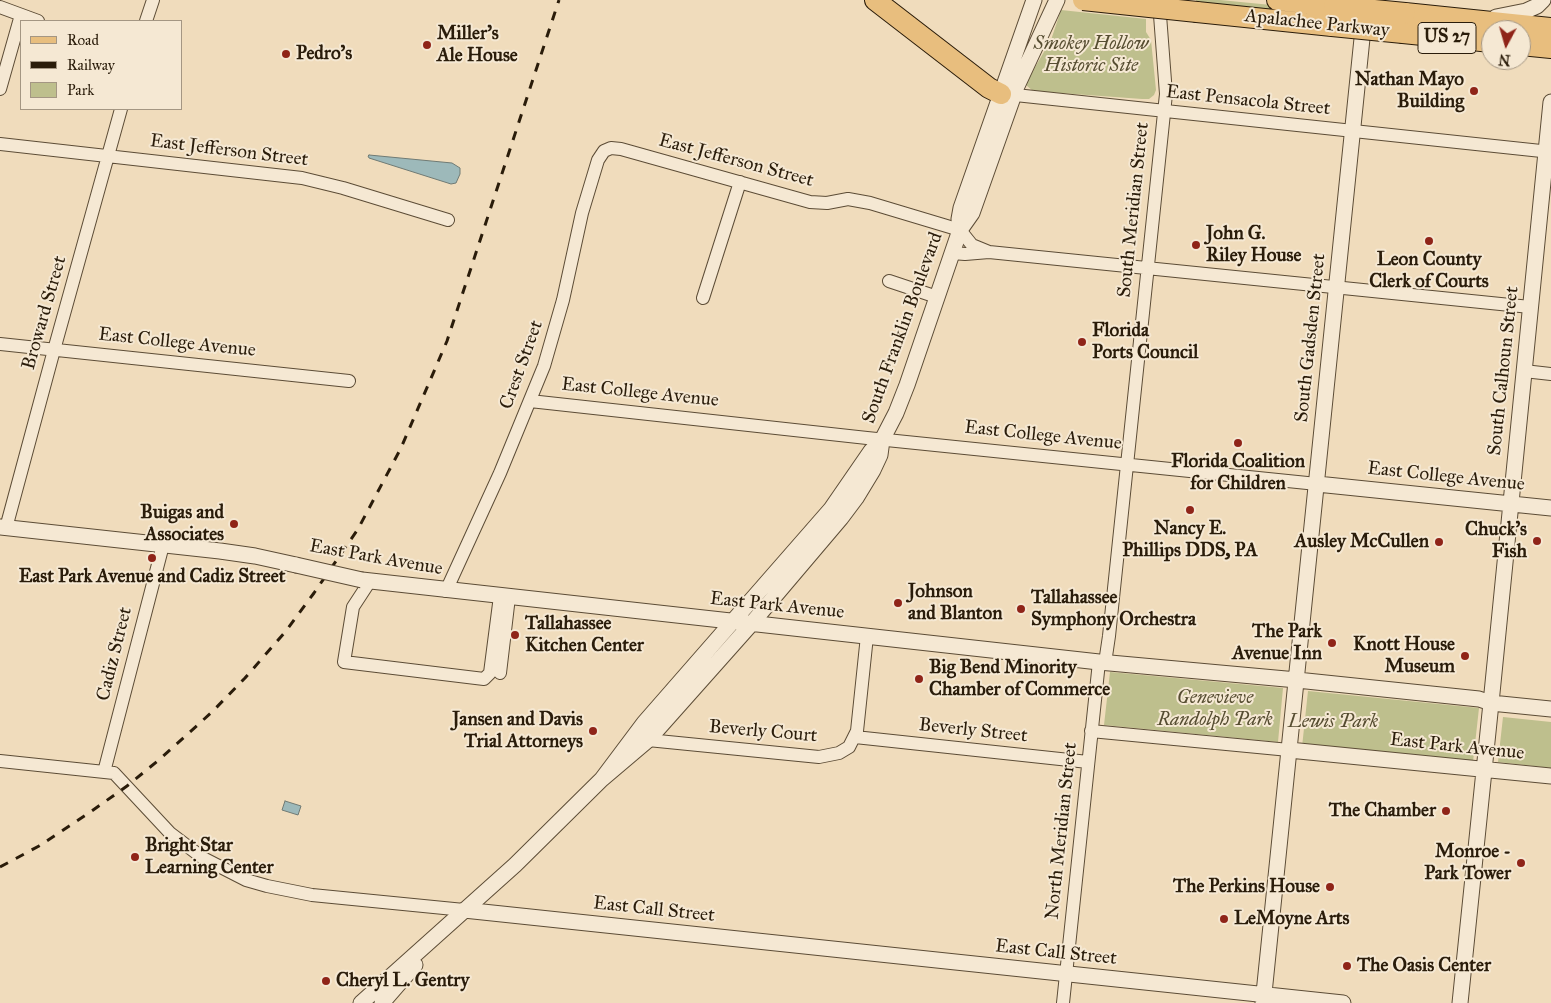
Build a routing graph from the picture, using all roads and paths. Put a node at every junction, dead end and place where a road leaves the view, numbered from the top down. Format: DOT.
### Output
graph roads {
  1 [pos="153,0"];
  2 [pos="876,0"];
  3 [pos="1034,0"];
  4 [pos="1056,0"];
  5 [pos="1083,0"];
  6 [pos="1159,0"];
  7 [pos="1277,0"];
  8 [pos="1366,0"];
  9 [pos="1543,0"];
  10 [pos="0,7"];
  11 [pos="21,16"];
  12 [pos="1333,16"];
  13 [pos="35,20"];
  14 [pos="146,20"];
  15 [pos="1470,20"];
  16 [pos="1551,28"];
  17 [pos="1481,41"];
  18 [pos="1531,46"];
  19 [pos="1551,48"];
  20 [pos="0,88"];
  21 [pos="1007,94"];
  22 [pos="1551,102"];
  23 [pos="121,110"];
  24 [pos="1163,111"];
  25 [pos="1352,131"];
  26 [pos="0,144"];
  27 [pos="611,148"];
  28 [pos="1548,152"];
  29 [pos="108,156"];
  30 [pos="740,182"];
  31 [pos="448,220"];
  32 [pos="960,230"];
  33 [pos="989,252"];
  34 [pos="952,253"];
  35 [pos="1147,268"];
  36 [pos="889,281"];
  37 [pos="1337,288"];
  38 [pos="938,297"];
  39 [pos="702,298"];
  40 [pos="1530,307"];
  41 [pos="0,344"];
  42 [pos="54,350"];
  43 [pos="1524,371"];
  44 [pos="1551,374"];
  45 [pos="349,381"];
  46 [pos="530,401"];
  47 [pos="882,440"];
  48 [pos="1126,465"];
  49 [pos="1317,484"];
  50 [pos="1510,504"];
  51 [pos="1551,508"];
  52 [pos="3,527"];
  53 [pos="163,545"];
  54 [pos="366,581"];
  55 [pos="446,591"];
  56 [pos="504,597"];
  57 [pos="733,621"];
  58 [pos="752,623"];
  59 [pos="867,636"];
  60 [pos="1102,663"];
  61 [pos="500,673"];
  62 [pos="1297,680"];
  63 [pos="1492,703"];
  64 [pos="1551,709"];
  65 [pos="1091,731"];
  66 [pos="855,737"];
  67 [pos="648,740"];
  68 [pos="1289,750"];
  69 [pos="0,761"];
  70 [pos="1088,762"];
  71 [pos="1484,770"];
  72 [pos="104,772"];
  73 [pos="1551,776"];
  74 [pos="602,779"];
  75 [pos="464,910"];
  76 [pos="1066,974"];
  77 [pos="1263,999"];
  78 [pos="361,1003"];
  79 [pos="382,1003"];
  80 [pos="1062,1003"];
  81 [pos="1343,1003"];
  82 [pos="1460,1003"];
  1 -- 14 [label="street"];
  2 -- 21 [label="main road"];
  3 -- 21 [label="street, South Franklin Boulevard"];
  4 -- 21 [label="street, South Franklin Boulevard"];
  5 -- 12 [label="main road, Apalachee Parkway / US 27, bridge"];
  6 -- 24 [label="street, South Meridian Street"];
  7 -- 12 [label="main road, Apalachee Parkway / US 27"];
  8 -- 25 [label="street, South Gadsden Street"];
  9 -- 15 [label="street"];
  10 -- 11 [label="street"];
  11 -- 13 [label="street"];
  11 -- 20 [label="street"];
  12 -- 15 [label="main road, Apalachee Parkway / US 27, bridge"];
  12 -- 17 [label="main road, Apalachee Parkway / US 27, bridge"];
  15 -- 16 [label="main road, Apalachee Parkway / US 27"];
  18 -- 19 [label="main road"];
  21 -- 24 [label="street, East Pensacola Street"];
  21 -- 32 [label="street, South Franklin Boulevard"];
  22 -- 28 [label="street, South Calhoun Street"];
  23 -- 29 [label="street, Broward Street"];
  24 -- 25 [label="street, East Pensacola Street"];
  24 -- 35 [label="street, South Meridian Street"];
  25 -- 28 [label="street, East Pensacola Street"];
  25 -- 37 [label="street, South Gadsden Street"];
  26 -- 29 [label="street, East Jefferson Street"];
  27 -- 30 [label="street, East Jefferson Street"];
  27 -- 46 [label="street, Crest Street"];
  28 -- 40 [label="street, South Calhoun Street"];
  29 -- 31 [label="street, East Jefferson Street"];
  29 -- 42 [label="street, Broward Street"];
  30 -- 32 [label="street, East Jefferson Street"];
  30 -- 39 [label="street"];
  32 -- 33 [label="street"];
  32 -- 34 [label="street, South Franklin Boulevard"];
  33 -- 34 [label="street"];
  33 -- 35 [label="street"];
  34 -- 38 [label="street, South Franklin Boulevard"];
  35 -- 37 [label="street"];
  35 -- 48 [label="street, South Meridian Street"];
  36 -- 38 [label="street"];
  37 -- 40 [label="street"];
  37 -- 49 [label="street, South Gadsden Street"];
  38 -- 47 [label="street, South Franklin Boulevard"];
  40 -- 43 [label="street, South Calhoun Street"];
  41 -- 42 [label="street, East College Avenue"];
  42 -- 45 [label="street, East College Avenue"];
  42 -- 52 [label="street, Broward Street"];
  43 -- 44 [label="street"];
  43 -- 50 [label="street, South Calhoun Street"];
  46 -- 47 [label="street, East College Avenue"];
  46 -- 55 [label="street, Crest Street"];
  47 -- 48 [label="street, East College Avenue"];
  47 -- 57 [label="street, South Franklin Boulevard"];
  47 -- 58 [label="street, South Franklin Boulevard"];
  48 -- 49 [label="street, East College Avenue"];
  48 -- 60 [label="street, South Meridian Street"];
  49 -- 50 [label="street, East College Avenue"];
  49 -- 62 [label="street, South Gadsden Street"];
  50 -- 51 [label="street, East College Avenue"];
  50 -- 63 [label="street, South Calhoun Street"];
  52 -- 53 [label="street, East Park Avenue"];
  53 -- 54 [label="street, East Park Avenue, bridge"];
  53 -- 72 [label="street, Cadiz Street"];
  54 -- 55 [label="street, East Park Avenue"];
  54 -- 56 [label="street"];
  55 -- 56 [label="street, East Park Avenue"];
  56 -- 57 [label="street, East Park Avenue"];
  56 -- 61 [label="street"];
  57 -- 58 [label="street, East Park Avenue"];
  57 -- 74 [label="street, South Franklin Boulevard"];
  58 -- 59 [label="street, East Park Avenue"];
  58 -- 67 [label="street, South Franklin Boulevard"];
  59 -- 60 [label="street, East Park Avenue"];
  59 -- 66 [label="street"];
  60 -- 62 [label="street, East Park Avenue"];
  60 -- 65 [label="street, North Meridian Street"];
  62 -- 63 [label="street, East Park Avenue"];
  62 -- 68 [label="street, South Gadsden Street"];
  63 -- 64 [label="street, East Park Avenue"];
  63 -- 71 [label="street, South Calhoun Street"];
  65 -- 68 [label="street, East Park Avenue"];
  65 -- 70 [label="street, North Meridian Street"];
  66 -- 67 [label="street, Beverly Court"];
  66 -- 70 [label="street, Beverly Street"];
  67 -- 74 [label="street, South Franklin Boulevard"];
  68 -- 71 [label="street, East Park Avenue"];
  68 -- 77 [label="street, South Gadsden Street"];
  69 -- 72 [label="street, East Call Street"];
  70 -- 76 [label="street, North Meridian Street"];
  71 -- 73 [label="street, East Park Avenue"];
  71 -- 82 [label="street, South Calhoun Street"];
  72 -- 75 [label="street, East Call Street"];
  74 -- 75 [label="street"];
  75 -- 76 [label="street, East Call Street"];
  75 -- 78 [label="street"];
  75 -- 79 [label="street"];
  76 -- 77 [label="street, East Call Street"];
  76 -- 80 [label="street, North Meridian Street"];
  77 -- 81 [label="street, East Call Street"];
}
